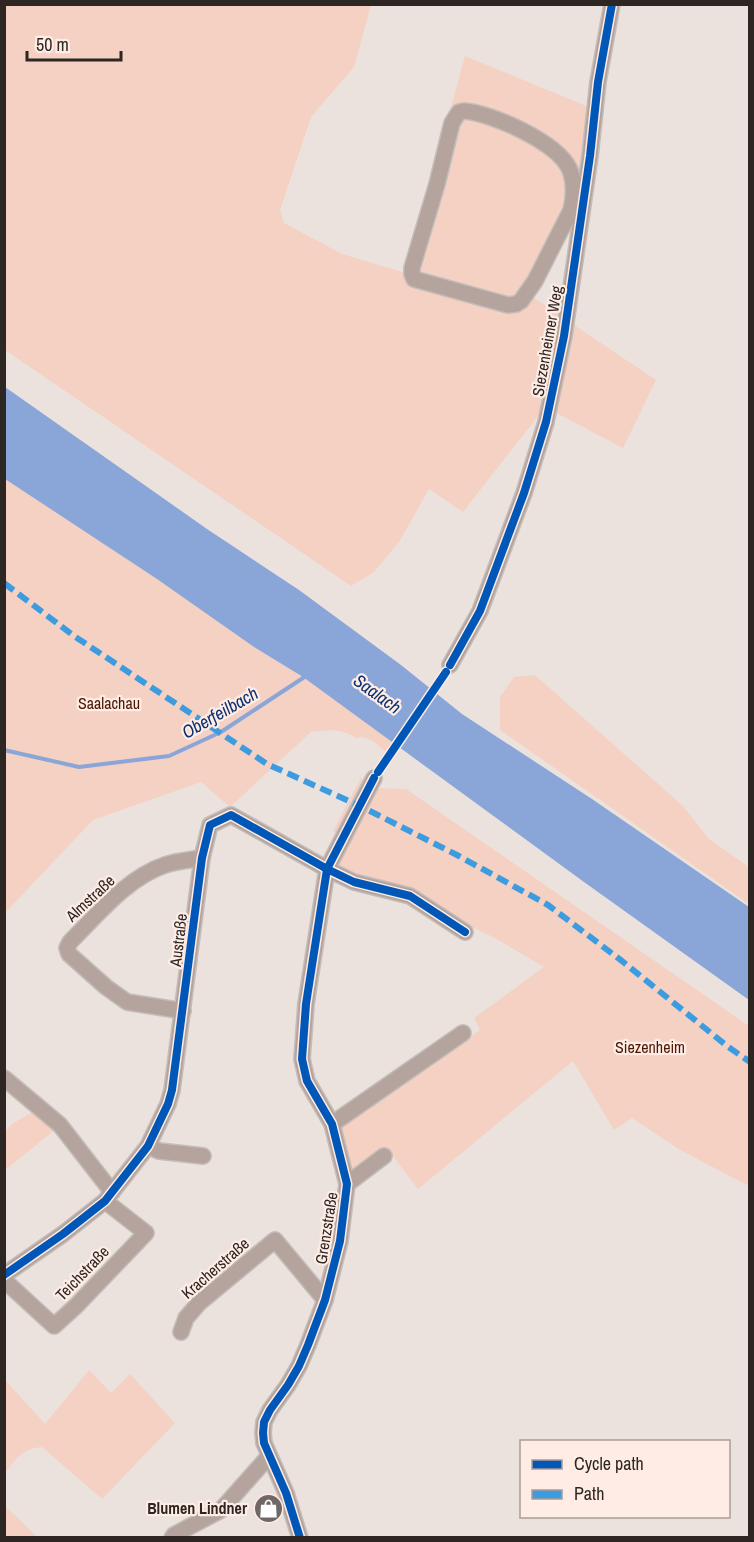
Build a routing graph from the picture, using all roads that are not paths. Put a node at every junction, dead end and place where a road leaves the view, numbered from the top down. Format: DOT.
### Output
graph roads {
  1 [pos="612,4"];
  2 [pos="590,156"];
  3 [pos="564,162"];
  4 [pos="450,665"];
  5 [pos="374,778"];
  6 [pos="202,858"];
  7 [pos="327,869"];
  8 [pos="465,932"];
  9 [pos="183,1011"];
  10 [pos="463,1033"];
  11 [pos="4,1078"];
  12 [pos="332,1124"];
  13 [pos="148,1146"];
  14 [pos="203,1155"];
  15 [pos="384,1156"];
  16 [pos="346,1184"];
  17 [pos="109,1197"];
  18 [pos="4,1275"];
  19 [pos="4,1280"];
  20 [pos="326,1300"];
  21 [pos="181,1332"];
  22 [pos="269,1456"];
  23 [pos="172,1538"];
  24 [pos="300,1538"];
  1 -- 2 [label="street, Siezenheimer Weg"];
  2 -- 3 [label="street"];
  2 -- 4 [label="street, Siezenheimer Weg"];
  3 -- 3 [label="street"];
  5 -- 7 [label="street, Grenzstraße"];
  6 -- 7 [label="street, Austraße"];
  6 -- 9 [label="street, Austraße"];
  6 -- 9 [label="street, Almstraße"];
  7 -- 8 [label="street, Austraße"];
  7 -- 12 [label="street, Grenzstraße"];
  9 -- 13 [label="street, Austraße"];
  10 -- 12 [label="street"];
  11 -- 17 [label="street"];
  12 -- 16 [label="street, Grenzstraße"];
  13 -- 14 [label="street"];
  13 -- 17 [label="street, Austraße"];
  15 -- 16 [label="street"];
  16 -- 20 [label="street, Grenzstraße"];
  17 -- 18 [label="street, Austraße"];
  17 -- 19 [label="street, Teichstraße"];
  20 -- 21 [label="street, Kracherstraße"];
  20 -- 22 [label="street, Grenzstraße"];
  22 -- 23 [label="street"];
  22 -- 24 [label="street, Grenzstraße"];
}
